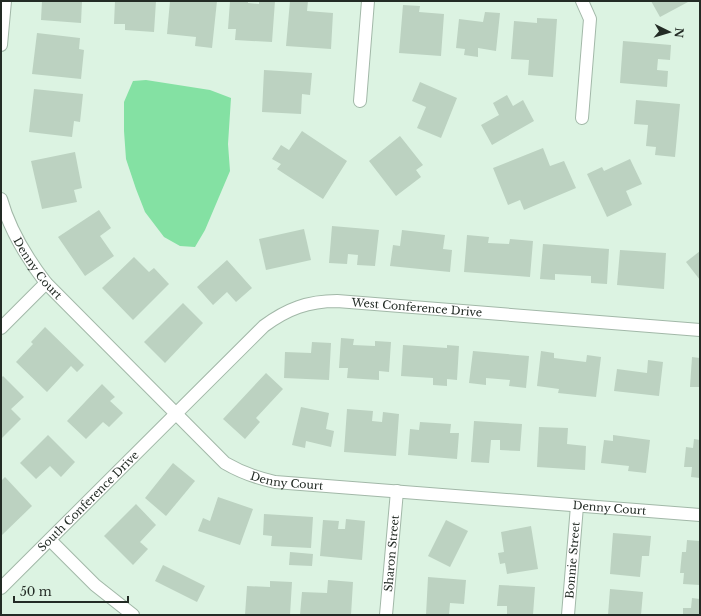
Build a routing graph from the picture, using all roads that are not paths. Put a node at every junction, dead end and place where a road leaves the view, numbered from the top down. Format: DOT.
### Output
graph roads {
  1 [pos="5,1"];
  2 [pos="368,1"];
  3 [pos="583,1"];
  4 [pos="1,46"];
  5 [pos="360,100"];
  6 [pos="582,118"];
  7 [pos="1,199"];
  8 [pos="46,283"];
  9 [pos="1,328"];
  10 [pos="700,330"];
  11 [pos="176,414"];
  12 [pos="397,491"];
  13 [pos="577,506"];
  14 [pos="700,515"];
  15 [pos="50,540"];
  16 [pos="1,588"];
  17 [pos="133,615"];
  18 [pos="386,615"];
  19 [pos="568,615"];
  1 -- 4 [label="street"];
  2 -- 5 [label="street"];
  3 -- 6 [label="street"];
  7 -- 8 [label="street, Denny Court"];
  8 -- 9 [label="street"];
  8 -- 11 [label="street, Denny Court"];
  10 -- 11 [label="street, West Conference Drive"];
  11 -- 12 [label="street, Denny Court"];
  11 -- 15 [label="street, South Conference Drive"];
  12 -- 13 [label="street, Denny Court"];
  12 -- 18 [label="street, Sharon Street"];
  13 -- 14 [label="street, Denny Court"];
  13 -- 19 [label="street, Bonnie Street"];
  15 -- 16 [label="street, South Conference Drive"];
  15 -- 17 [label="street"];
}
